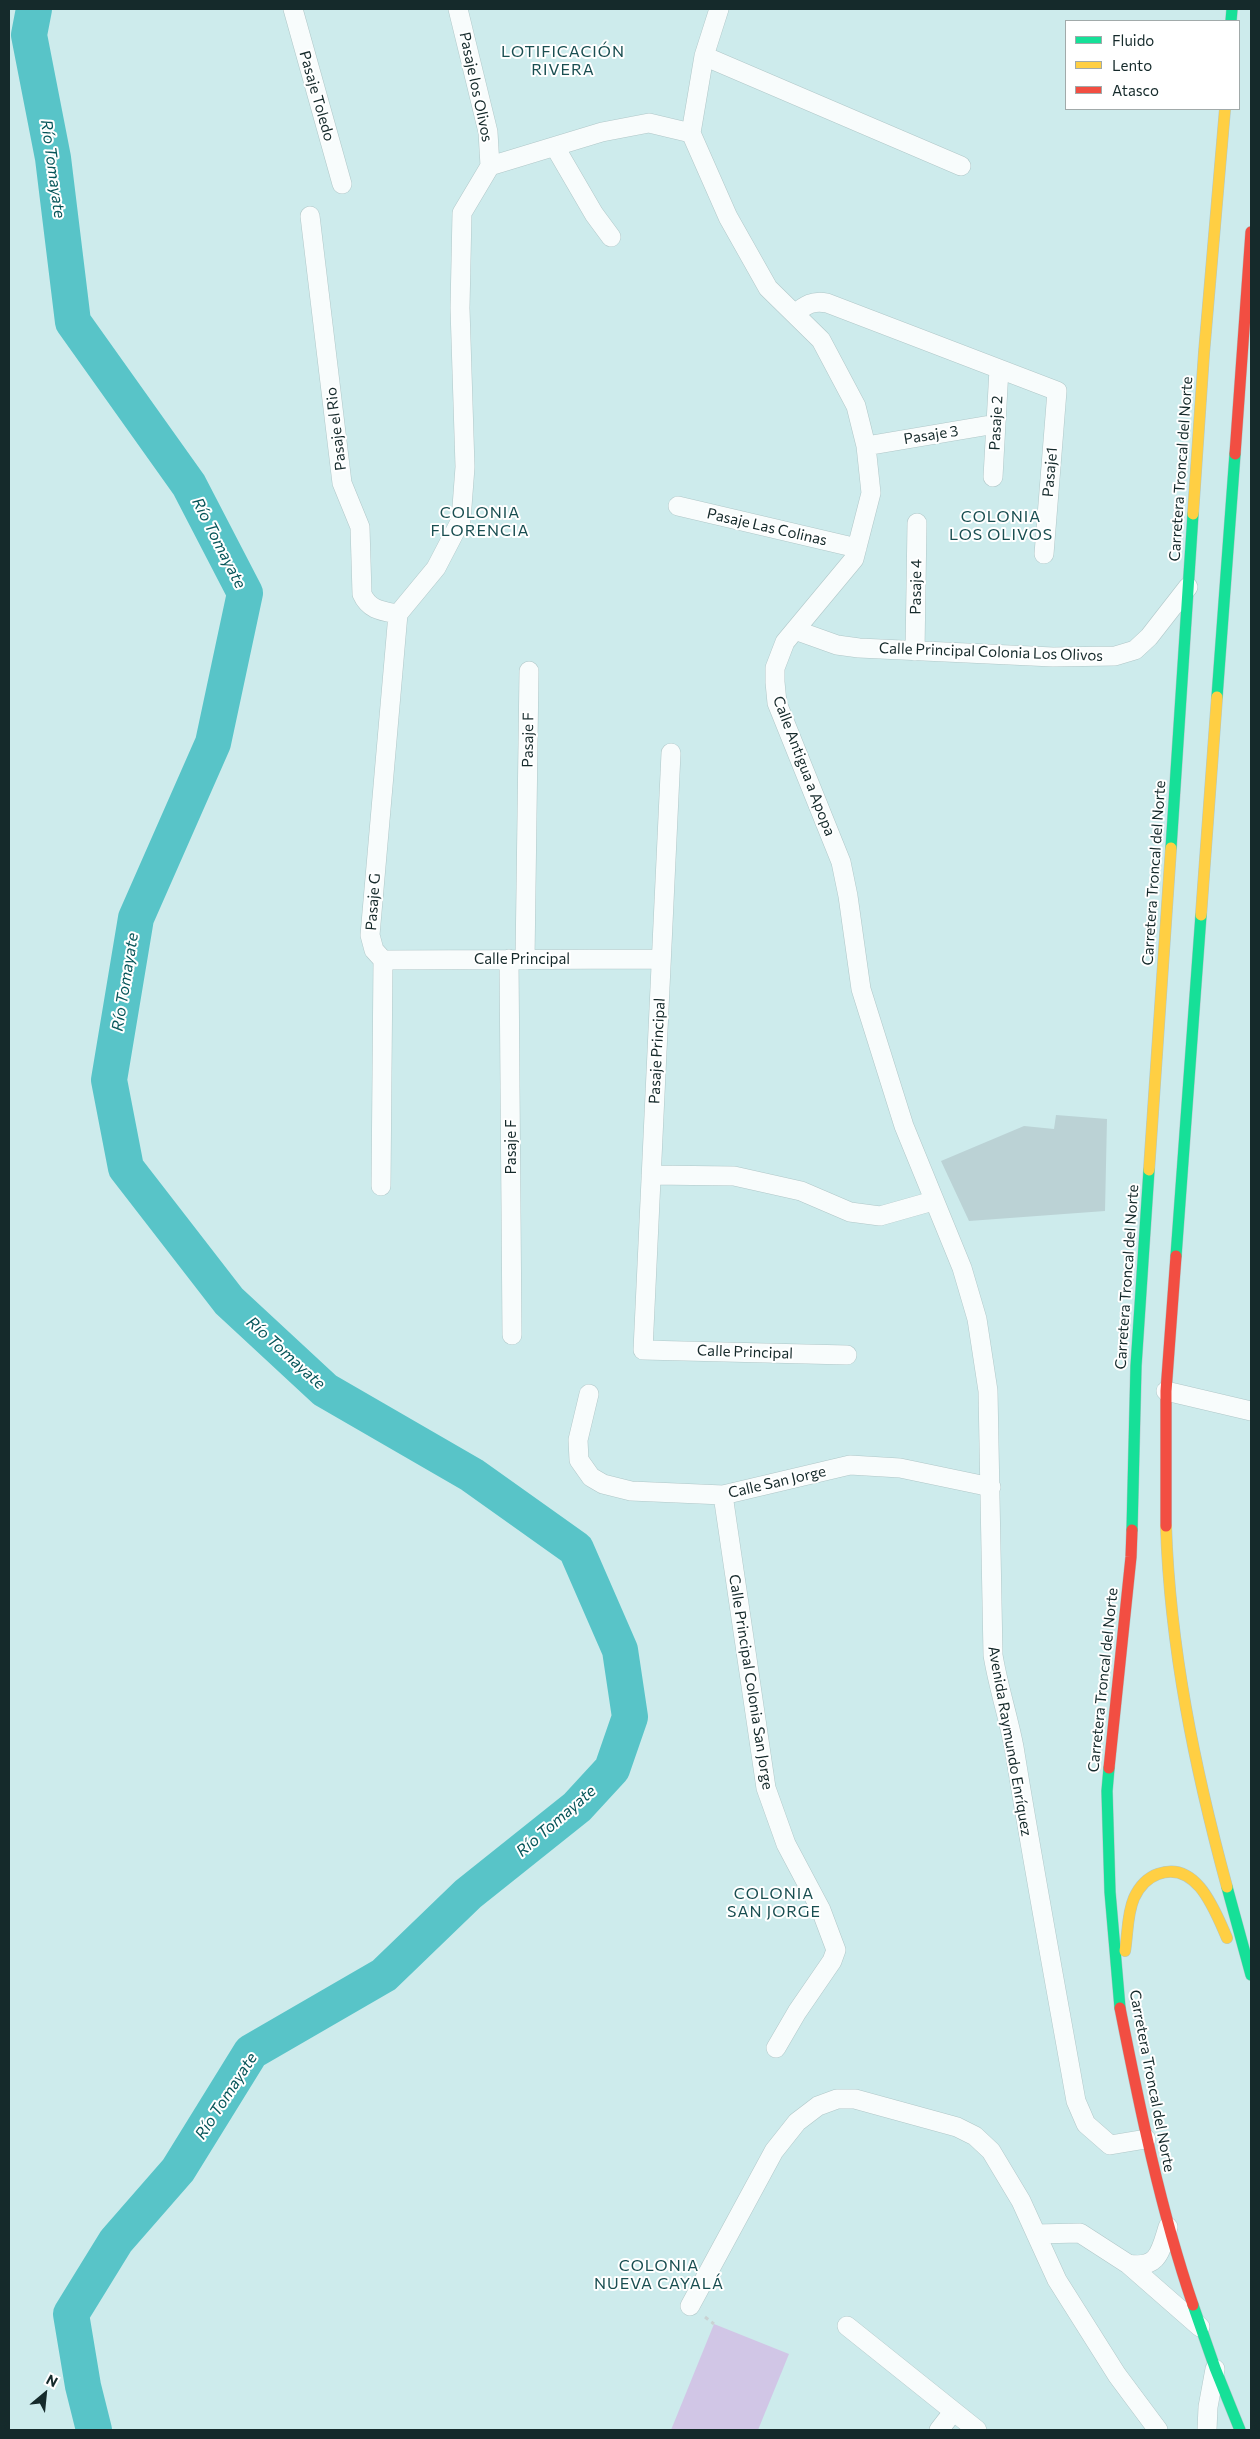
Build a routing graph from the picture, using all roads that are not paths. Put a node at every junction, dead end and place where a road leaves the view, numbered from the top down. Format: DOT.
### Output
graph roads {
  1 [pos="292,9"];
  2 [pos="458,9"];
  3 [pos="719,9"];
  4 [pos="704,56"];
  5 [pos="1225,110"];
  6 [pos="691,133"];
  7 [pos="555,147"];
  8 [pos="490,166"];
  9 [pos="961,166"];
  10 [pos="342,184"];
  11 [pos="310,216"];
  12 [pos="1251,232"];
  13 [pos="611,237"];
  14 [pos="795,314"];
  15 [pos="999,369"];
  16 [pos="996,424"];
  17 [pos="866,446"];
  18 [pos="992,477"];
  19 [pos="678,506"];
  20 [pos="917,523"];
  21 [pos="857,548"];
  22 [pos="1044,554"];
  23 [pos="1189,586"];
  24 [pos="398,614"];
  25 [pos="795,630"];
  26 [pos="915,651"];
  27 [pos="529,671"];
  28 [pos="670,753"];
  29 [pos="661,958"];
  30 [pos="383,960"];
  31 [pos="517,960"];
  32 [pos="651,1175"];
  33 [pos="381,1186"];
  34 [pos="934,1201"];
  35 [pos="512,1335"];
  36 [pos="643,1350"];
  37 [pos="847,1355"];
  38 [pos="1166,1391"];
  39 [pos="589,1394"];
  40 [pos="1251,1411"];
  41 [pos="991,1487"];
  42 [pos="723,1495"];
  43 [pos="1251,1975"];
  44 [pos="1251,1989"];
  45 [pos="1118,1998"];
  46 [pos="776,2048"];
  47 [pos="1146,2139"];
  48 [pos="1168,2226"];
  49 [pos="1036,2234"];
  50 [pos="1128,2264"];
  51 [pos="690,2306"];
  52 [pos="847,2326"];
  53 [pos="1202,2328"];
  54 [pos="1215,2368"];
  55 [pos="1226,2392"];
  56 [pos="953,2412"];
  57 [pos="1251,2428"];
  58 [pos="939,2430"];
  59 [pos="977,2430"];
  60 [pos="1158,2430"];
  61 [pos="1207,2430"];
  62 [pos="1240,2430"];
  1 -- 10 [label="street, Pasaje Toledo"];
  2 -- 8 [label="street, Pasaje los Olivos"];
  3 -- 4 [label="street"];
  4 -- 6 [label="street"];
  4 -- 9 [label="street"];
  5 -- 23 [label="main road, Carretera Troncal del Norte"];
  6 -- 7 [label="street"];
  6 -- 14 [label="street, Calle Antigua a Apopa"];
  7 -- 8 [label="street"];
  7 -- 13 [label="street"];
  8 -- 24 [label="street"];
  11 -- 24 [label="street, Pasaje el Rio"];
  12 -- 38 [label="main road"];
  14 -- 15 [label="street"];
  14 -- 17 [label="street, Calle Antigua a Apopa"];
  15 -- 16 [label="street, Pasaje 2"];
  15 -- 22 [label="street, Pasaje1"];
  16 -- 17 [label="street, Pasaje 3"];
  16 -- 18 [label="street, Pasaje 2"];
  17 -- 21 [label="street, Calle Antigua a Apopa"];
  19 -- 21 [label="street, Pasaje Las Colinas"];
  20 -- 26 [label="street, Pasaje 4"];
  21 -- 25 [label="street, Calle Antigua a Apopa"];
  23 -- 26 [label="street, Calle Principal Colonia Los Olivos"];
  23 -- 45 [label="main road, Carretera Troncal del Norte"];
  24 -- 30 [label="street, Pasaje G"];
  25 -- 26 [label="street, Calle Principal Colonia Los Olivos"];
  25 -- 34 [label="street, Calle Antigua a Apopa"];
  27 -- 31 [label="street, Pasaje F"];
  28 -- 29 [label="street, Pasaje Principal"];
  29 -- 31 [label="street, Calle Principal"];
  29 -- 32 [label="street, Pasaje Principal"];
  30 -- 31 [label="street, Calle Principal"];
  30 -- 33 [label="street"];
  31 -- 35 [label="street, Pasaje F"];
  32 -- 34 [label="street"];
  32 -- 36 [label="street, Pasaje Principal"];
  34 -- 41 [label="street, Avenida Raymundo Enríquez"];
  36 -- 37 [label="street, Calle Principal"];
  38 -- 40 [label="street"];
  38 -- 43 [label="main road"];
  39 -- 42 [label="street, Calle San Jorge"];
  41 -- 42 [label="street, Calle San Jorge"];
  41 -- 47 [label="street, Avenida Raymundo Enríquez"];
  42 -- 46 [label="street, Calle Principal Colonia San Jorge"];
  44 -- 45 [label="main road"];
  45 -- 47 [label="main road, Carretera Troncal del Norte"];
  47 -- 48 [label="main road, Carretera Troncal del Norte"];
  48 -- 50 [label="street"];
  48 -- 53 [label="main road, Carretera Troncal del Norte"];
  49 -- 50 [label="street"];
  49 -- 51 [label="street"];
  49 -- 60 [label="street"];
  50 -- 53 [label="street"];
  52 -- 56 [label="street"];
  53 -- 54 [label="main road, Carretera Troncal del Norte"];
  54 -- 55 [label="main road, Carretera Troncal del Norte"];
  54 -- 61 [label="street"];
  55 -- 57 [label="main road"];
  55 -- 62 [label="main road, Carretera Troncal del Norte"];
  56 -- 58 [label="street"];
  56 -- 59 [label="street"];
}
